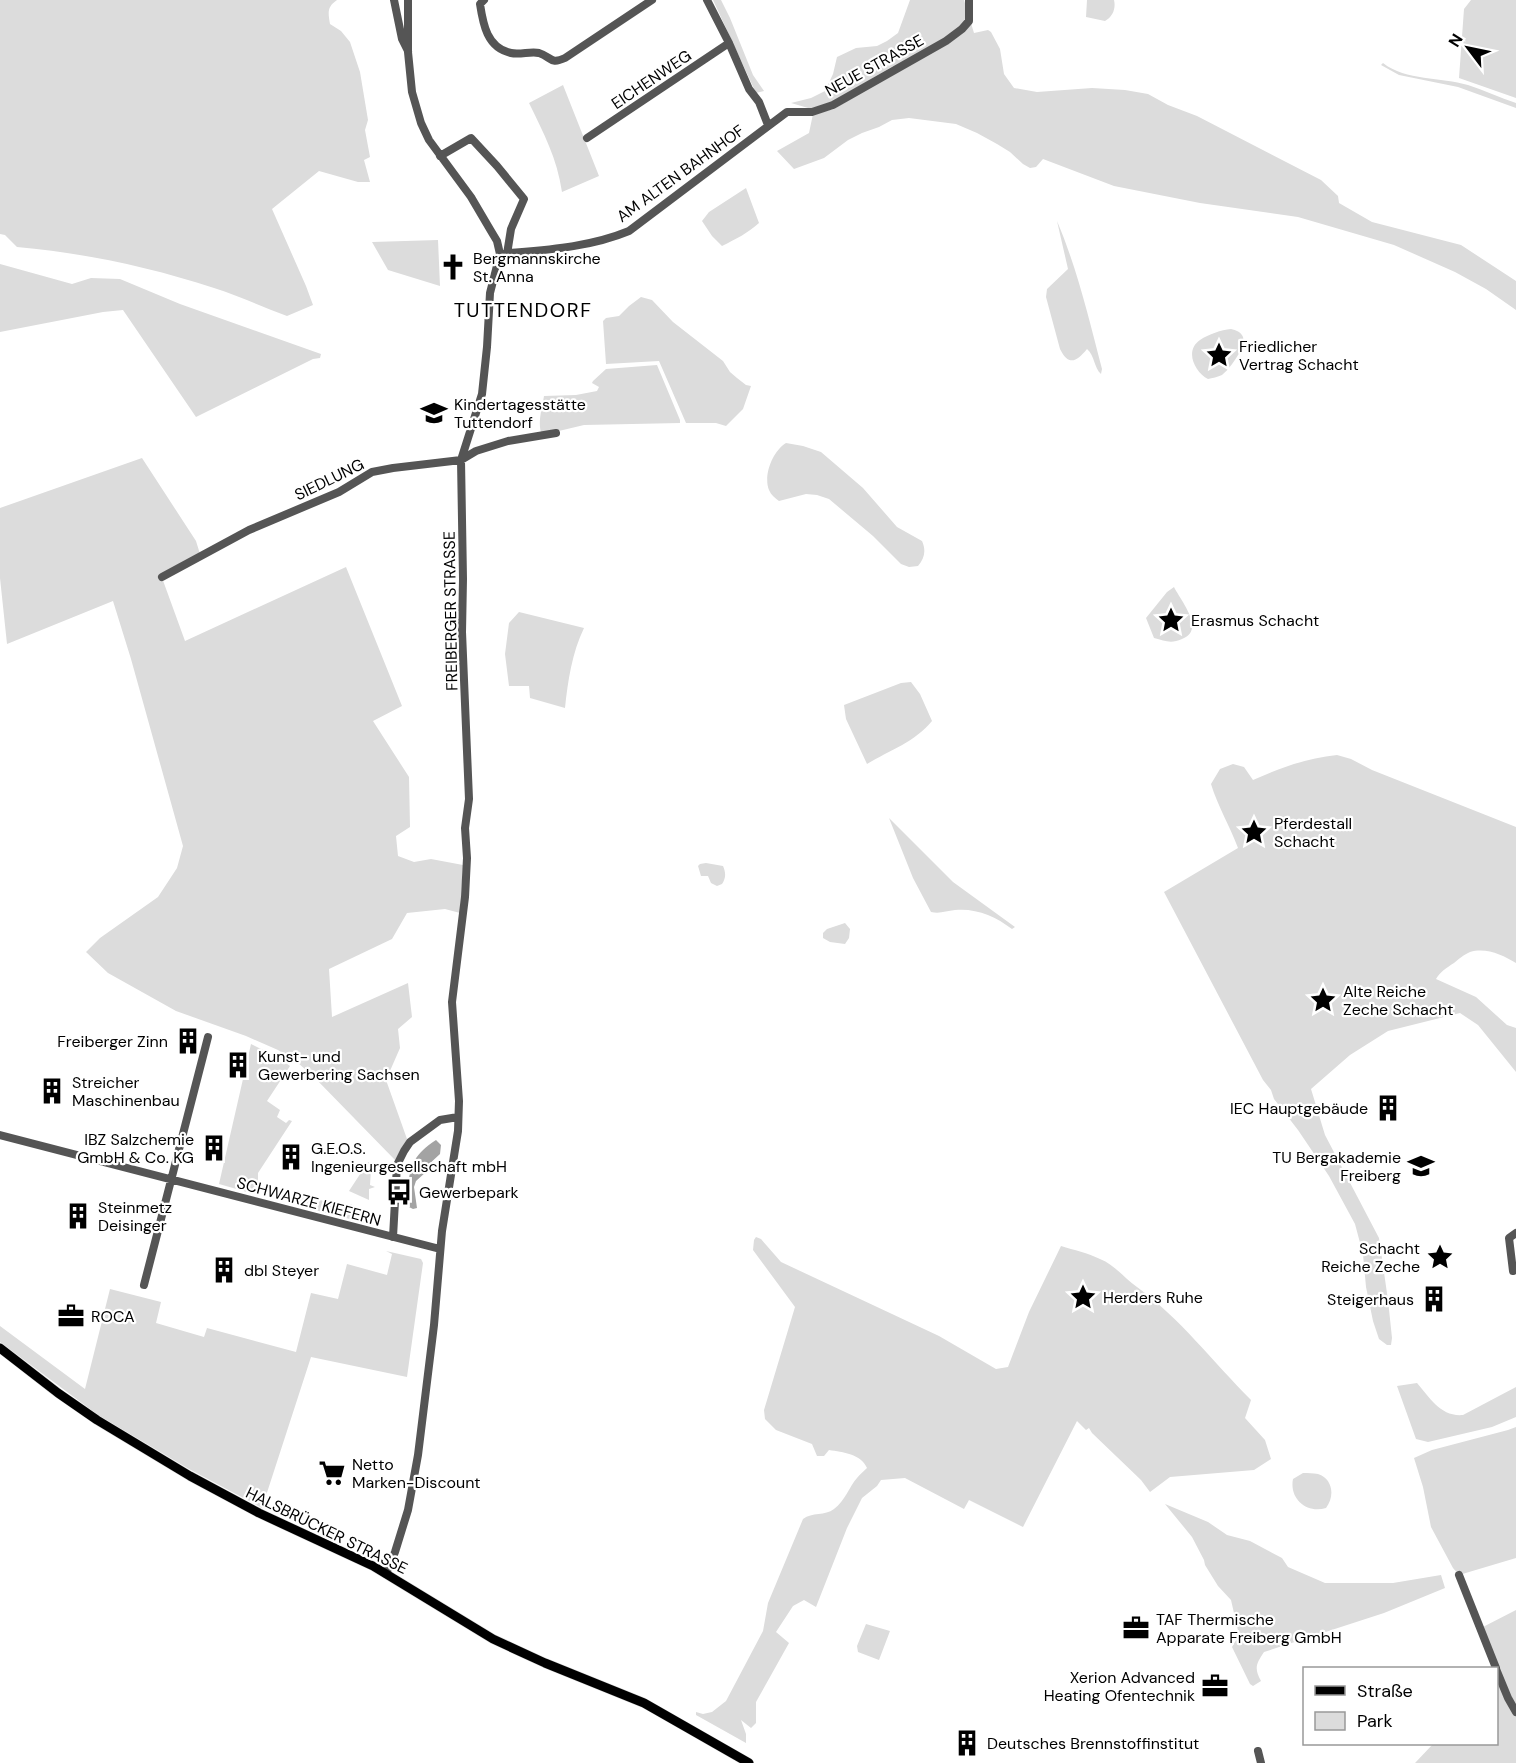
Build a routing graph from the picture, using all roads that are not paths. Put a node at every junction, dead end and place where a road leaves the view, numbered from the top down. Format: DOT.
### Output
graph roads {
  1 [pos="394,0"];
  2 [pos="408,0"];
  3 [pos="484,0"];
  4 [pos="652,0"];
  5 [pos="707,0"];
  6 [pos="969,0"];
  7 [pos="729,43"];
  8 [pos="408,52"];
  9 [pos="768,125"];
  10 [pos="587,138"];
  11 [pos="441,156"];
  12 [pos="503,254"];
  13 [pos="556,433"];
  14 [pos="461,460"];
  15 [pos="162,577"];
  16 [pos="208,1037"];
  17 [pos="458,1117"];
  18 [pos="0,1136"];
  19 [pos="171,1179"];
  20 [pos="1516,1233"];
  21 [pos="393,1237"];
  22 [pos="440,1249"];
  23 [pos="1513,1271"];
  24 [pos="144,1285"];
  25 [pos="0,1348"];
  26 [pos="386,1574"];
  27 [pos="1459,1575"];
  28 [pos="1495,1667"];
  29 [pos="1498,1674"];
  30 [pos="1516,1712"];
  31 [pos="1258,1751"];
  32 [pos="749,1763"];
  33 [pos="1260,1763"];
  1 -- 8 [label="street"];
  2 -- 8 [label="street"];
  3 -- 4 [label="street"];
  5 -- 7 [label="street"];
  6 -- 9 [label="street, NEUE STRASSE"];
  7 -- 9 [label="street"];
  7 -- 10 [label="street, EICHENWEG"];
  8 -- 11 [label="street"];
  9 -- 12 [label="street, AM ALTEN BAHNHOF"];
  11 -- 12 [label="street"];
  11 -- 12 [label="street, FREIBERGER STRASSE"];
  12 -- 14 [label="street, FREIBERGER STRASSE"];
  13 -- 14 [label="street, SIEDLUNG"];
  14 -- 15 [label="street, SIEDLUNG"];
  14 -- 17 [label="street, FREIBERGER STRASSE"];
  16 -- 19 [label="street"];
  17 -- 21 [label="street"];
  17 -- 22 [label="street, FREIBERGER STRASSE"];
  18 -- 19 [label="street, SCHWARZE KIEFERN"];
  19 -- 21 [label="street, SCHWARZE KIEFERN"];
  19 -- 24 [label="street"];
  20 -- 23 [label="street"];
  21 -- 22 [label="street, SCHWARZE KIEFERN"];
  22 -- 26 [label="street, FREIBERGER STRASSE"];
  25 -- 26 [label="main road, HALSBRÜCKER STRASSE"];
  26 -- 32 [label="main road, HALSBRÜCKER STRASSE"];
  27 -- 28 [label="street"];
  29 -- 30 [label="street"];
  31 -- 33 [label="street"];
}
